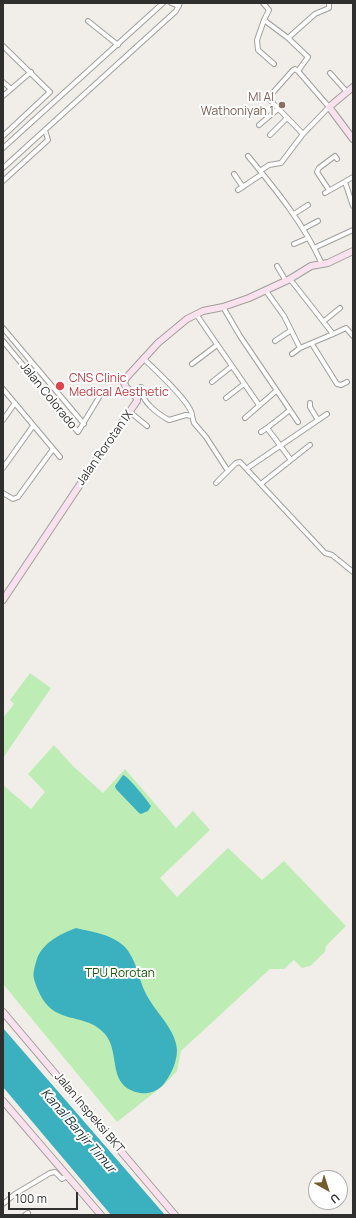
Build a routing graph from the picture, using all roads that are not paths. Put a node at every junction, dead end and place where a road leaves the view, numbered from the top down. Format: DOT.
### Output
graph roads {
  1 [pos="163,3"];
  2 [pos="171,3"];
  3 [pos="263,3"];
  4 [pos="180,5"];
  5 [pos="330,5"];
  6 [pos="264,20"];
  7 [pos="88,21"];
  8 [pos="288,38"];
  9 [pos="118,45"];
  10 [pos="3,46"];
  11 [pos="274,64"];
  12 [pos="298,71"];
  13 [pos="31,72"];
  14 [pos="330,73"];
  15 [pos="3,82"];
  16 [pos="353,86"];
  17 [pos="11,89"];
  18 [pos="347,92"];
  19 [pos="3,96"];
  20 [pos="329,107"];
  21 [pos="278,109"];
  22 [pos="287,118"];
  23 [pos="259,125"];
  24 [pos="45,130"];
  25 [pos="303,134"];
  26 [pos="270,135"];
  27 [pos="3,136"];
  28 [pos="353,139"];
  29 [pos="3,148"];
  30 [pos="248,156"];
  31 [pos="337,159"];
  32 [pos="3,168"];
  33 [pos="261,172"];
  34 [pos="234,174"];
  35 [pos="353,177"];
  36 [pos="3,181"];
  37 [pos="345,182"];
  38 [pos="243,187"];
  39 [pos="238,190"];
  40 [pos="329,190"];
  41 [pos="325,193"];
  42 [pos="308,205"];
  43 [pos="353,206"];
  44 [pos="294,214"];
  45 [pos="318,221"];
  46 [pos="303,229"];
  47 [pos="353,230"];
  48 [pos="308,238"];
  49 [pos="294,244"];
  50 [pos="314,248"];
  51 [pos="353,251"];
  52 [pos="322,264"];
  53 [pos="277,266"];
  54 [pos="288,280"];
  55 [pos="266,291"];
  56 [pos="223,307"];
  57 [pos="340,308"];
  58 [pos="196,314"];
  59 [pos="324,322"];
  60 [pos="3,328"];
  61 [pos="290,331"];
  62 [pos="333,334"];
  63 [pos="353,336"];
  64 [pos="3,341"];
  65 [pos="275,341"];
  66 [pos="312,344"];
  67 [pos="217,345"];
  68 [pos="300,348"];
  69 [pos="292,354"];
  70 [pos="143,358"];
  71 [pos="192,364"];
  72 [pos="232,366"];
  73 [pos="212,382"];
  74 [pos="347,382"];
  75 [pos="244,384"];
  76 [pos="141,387"];
  77 [pos="3,389"];
  78 [pos="276,391"];
  79 [pos="101,394"];
  80 [pos="226,398"];
  81 [pos="15,403"];
  82 [pos="310,403"];
  83 [pos="259,405"];
  84 [pos="290,410"];
  85 [pos="130,412"];
  86 [pos="327,414"];
  87 [pos="192,416"];
  88 [pos="245,418"];
  89 [pos="3,420"];
  90 [pos="318,420"];
  91 [pos="298,422"];
  92 [pos="84,424"];
  93 [pos="33,426"];
  94 [pos="147,426"];
  95 [pos="267,428"];
  96 [pos="261,432"];
  97 [pos="310,445"];
  98 [pos="281,446"];
  99 [pos="53,449"];
  100 [pos="60,456"];
  101 [pos="291,460"];
  102 [pos="249,467"];
  103 [pos="3,468"];
  104 [pos="228,471"];
  105 [pos="216,483"];
  106 [pos="262,483"];
  107 [pos="3,493"];
  108 [pos="353,572"];
  109 [pos="3,600"];
  110 [pos="3,1012"];
  111 [pos="3,1101"];
  112 [pos="67,1176"];
  113 [pos="3,1204"];
  114 [pos="101,1215"];
  115 [pos="175,1215"];
  1 -- 9 [label="street"];
  2 -- 4 [label="street"];
  3 -- 6 [label="street"];
  4 -- 24 [label="street"];
  5 -- 8 [label="street"];
  6 -- 8 [label="street"];
  6 -- 11 [label="street"];
  7 -- 9 [label="street"];
  8 -- 12 [label="street"];
  9 -- 29 [label="street"];
  10 -- 13 [label="street"];
  12 -- 20 [label="street"];
  12 -- 21 [label="street"];
  13 -- 17 [label="street"];
  13 -- 27 [label="street"];
  14 -- 18 [label="street"];
  15 -- 17 [label="street"];
  16 -- 18 [label="street"];
  17 -- 19 [label="street"];
  18 -- 20 [label="street"];
  20 -- 25 [label="street"];
  20 -- 28 [label="street"];
  21 -- 22 [label="street"];
  21 -- 23 [label="street"];
  22 -- 25 [label="street"];
  22 -- 26 [label="street"];
  24 -- 32 [label="street"];
  24 -- 36 [label="street"];
  25 -- 33 [label="street"];
  30 -- 33 [label="street"];
  31 -- 40 [label="street"];
  33 -- 38 [label="street"];
  33 -- 44 [label="street"];
  34 -- 38 [label="street"];
  35 -- 37 [label="street"];
  37 -- 40 [label="street"];
  37 -- 43 [label="street"];
  38 -- 39 [label="street"];
  40 -- 41 [label="street"];
  42 -- 44 [label="street"];
  44 -- 46 [label="street"];
  45 -- 46 [label="street"];
  46 -- 48 [label="street"];
  47 -- 50 [label="street"];
  48 -- 49 [label="street"];
  48 -- 50 [label="street"];
  50 -- 52 [label="street"];
  51 -- 52 [label="street, Jalan Rorotan IX"];
  52 -- 54 [label="street, Jalan Rorotan IX"];
  53 -- 54 [label="street"];
  54 -- 55 [label="street, Jalan Rorotan IX"];
  54 -- 59 [label="street"];
  55 -- 56 [label="street, Jalan Rorotan IX"];
  55 -- 61 [label="street"];
  56 -- 58 [label="street, Jalan Rorotan IX"];
  56 -- 78 [label="street"];
  57 -- 59 [label="street"];
  58 -- 67 [label="street"];
  58 -- 70 [label="street, Jalan Rorotan IX"];
  59 -- 62 [label="street"];
  60 -- 92 [label="street, Jalan Colorado"];
  61 -- 65 [label="street"];
  61 -- 68 [label="street"];
  62 -- 63 [label="street"];
  62 -- 66 [label="street"];
  64 -- 92 [label="street, Jalan Colorado"];
  66 -- 68 [label="street"];
  66 -- 74 [label="street"];
  67 -- 71 [label="street"];
  67 -- 72 [label="street"];
  68 -- 69 [label="street"];
  70 -- 85 [label="street, Jalan Rorotan IX"];
  70 -- 87 [label="street"];
  72 -- 73 [label="street"];
  72 -- 75 [label="street"];
  75 -- 80 [label="street"];
  75 -- 83 [label="street"];
  76 -- 87 [label="street"];
  77 -- 81 [label="street"];
  78 -- 83 [label="street"];
  78 -- 84 [label="street"];
  79 -- 92 [label="street"];
  81 -- 89 [label="street"];
  81 -- 93 [label="street"];
  82 -- 90 [label="street"];
  83 -- 88 [label="street"];
  84 -- 91 [label="street"];
  84 -- 95 [label="street"];
  85 -- 94 [label="street"];
  85 -- 109 [label="street, Jalan Rorotan IX"];
  86 -- 90 [label="street"];
  87 -- 104 [label="street"];
  90 -- 98 [label="street"];
  93 -- 99 [label="street"];
  93 -- 103 [label="street"];
  95 -- 96 [label="street"];
  95 -- 98 [label="street"];
  97 -- 101 [label="street"];
  98 -- 101 [label="street"];
  98 -- 102 [label="street"];
  99 -- 100 [label="street"];
  99 -- 107 [label="street"];
  101 -- 106 [label="street"];
  104 -- 105 [label="street"];
  104 -- 108 [label="street"];
  110 -- 115 [label="street, Jalan Inspeksi BKT"];
  111 -- 112 [label="street"];
  112 -- 113 [label="street"];
  112 -- 114 [label="street"];
}
